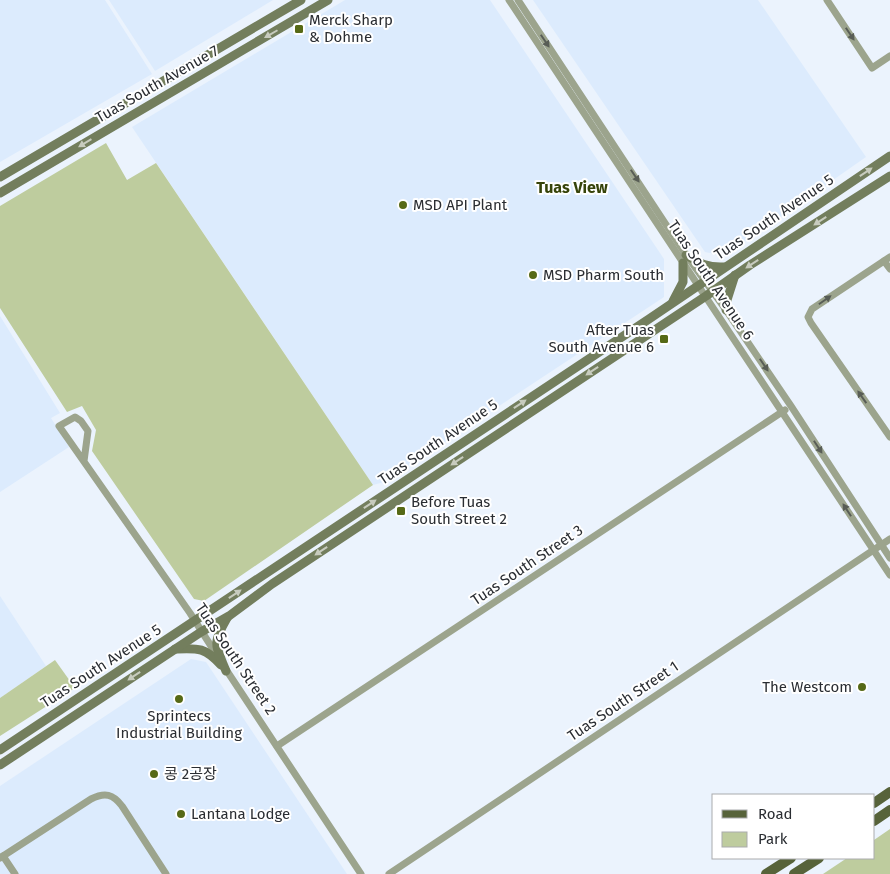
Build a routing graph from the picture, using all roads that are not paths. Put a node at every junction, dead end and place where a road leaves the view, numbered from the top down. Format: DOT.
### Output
graph roads {
  1 [pos="301,0"];
  2 [pos="328,0"];
  3 [pos="509,0"];
  4 [pos="518,0"];
  5 [pos="827,0"];
  6 [pos="890,56"];
  7 [pos="890,156"];
  8 [pos="890,176"];
  9 [pos="0,177"];
  10 [pos="0,193"];
  11 [pos="684,259"];
  12 [pos="887,259"];
  13 [pos="724,267"];
  14 [pos="890,269"];
  15 [pos="735,275"];
  16 [pos="701,283"];
  17 [pos="709,294"];
  18 [pos="671,304"];
  19 [pos="726,310"];
  20 [pos="791,406"];
  21 [pos="783,412"];
  22 [pos="890,437"];
  23 [pos="84,461"];
  24 [pos="890,539"];
  25 [pos="881,545"];
  26 [pos="874,550"];
  27 [pos="890,558"];
  28 [pos="890,575"];
  29 [pos="229,616"];
  30 [pos="194,621"];
  31 [pos="201,632"];
  32 [pos="175,649"];
  33 [pos="226,671"];
  34 [pos="277,746"];
  35 [pos="0,750"];
  36 [pos="0,765"];
  37 [pos="890,792"];
  38 [pos="875,801"];
  39 [pos="890,810"];
  40 [pos="875,820"];
  41 [pos="2,857"];
  42 [pos="789,859"];
  43 [pos="817,859"];
  44 [pos="15,874"];
  45 [pos="166,874"];
  46 [pos="361,874"];
  47 [pos="388,874"];
  48 [pos="766,874"];
  49 [pos="794,874"];
  1 -- 9 [label="main road, Tuas South Avenue 7"];
  2 -- 10 [label="main road, Tuas South Avenue 7, one-way"];
  3 -- 11 [label="street, Tuas South Avenue 6"];
  4 -- 11 [label="street, Tuas South Avenue 6, one-way"];
  5 -- 6 [label="street, one-way"];
  13 -- 7 [label="main road, Tuas South Avenue 5, one-way"];
  8 -- 15 [label="main road, Tuas South Avenue 5, one-way"];
  11 -- 13 [label="main road"];
  11 -- 16 [label="street, Tuas South Avenue 6"];
  11 -- 18 [label="main road"];
  12 -- 14 [label="street"];
  22 -- 12 [label="street, one-way"];
  13 -- 16 [label="main road, Tuas South Avenue 5"];
  15 -- 17 [label="main road, Tuas South Avenue 5"];
  15 -- 19 [label="main road"];
  16 -- 17 [label="street, Tuas South Avenue 6"];
  16 -- 18 [label="main road, Tuas South Avenue 5"];
  17 -- 19 [label="street, Tuas South Avenue 6"];
  17 -- 21 [label="street, Tuas South Avenue 6"];
  17 -- 29 [label="main road, Tuas South Avenue 5, one-way"];
  30 -- 18 [label="main road, Tuas South Avenue 5, one-way"];
  19 -- 20 [label="street, Tuas South Avenue 6, one-way"];
  20 -- 21 [label="street, Tuas South Street 3"];
  20 -- 25 [label="street, Tuas South Avenue 6, one-way"];
  26 -- 21 [label="street, Tuas South Avenue 6, one-way"];
  21 -- 34 [label="street, Tuas South Street 3"];
  23 -- 23 [label="street, Tuas South Street 2"];
  23 -- 30 [label="street, Tuas South Street 2"];
  24 -- 25 [label="street, Tuas South Street 1"];
  25 -- 26 [label="street, Tuas South Street 1"];
  25 -- 27 [label="street, Tuas South Avenue 6"];
  26 -- 28 [label="street, Tuas South Avenue 6"];
  26 -- 47 [label="street, Tuas South Street 1"];
  29 -- 31 [label="main road, Tuas South Avenue 5"];
  29 -- 33 [label="main road"];
  30 -- 31 [label="street, Tuas South Street 2"];
  30 -- 35 [label="main road, Tuas South Avenue 5"];
  31 -- 32 [label="main road, Tuas South Avenue 5"];
  31 -- 33 [label="street, Tuas South Street 2"];
  32 -- 33 [label="main road"];
  32 -- 36 [label="main road, Tuas South Avenue 5, one-way"];
  33 -- 34 [label="street, Tuas South Street 2"];
  34 -- 46 [label="street, Tuas South Street 2"];
  37 -- 38 [label="main road"];
  39 -- 40 [label="main road"];
  41 -- 44 [label="street"];
  41 -- 45 [label="street"];
  42 -- 48 [label="main road"];
  43 -- 49 [label="main road"];
}
